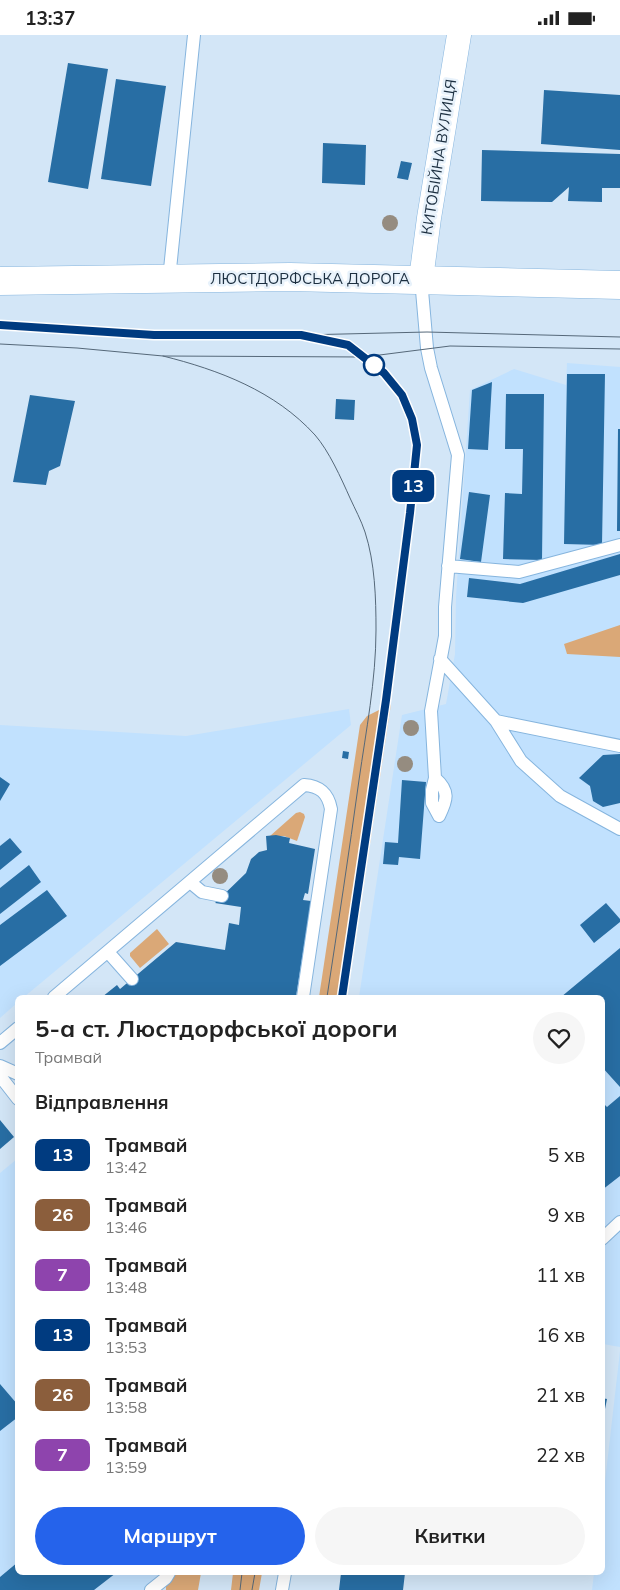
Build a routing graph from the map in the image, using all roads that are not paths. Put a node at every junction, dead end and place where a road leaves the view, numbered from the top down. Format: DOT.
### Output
graph roads {
  1 [pos="194,35"];
  2 [pos="459,35"];
  3 [pos="169,279"];
  4 [pos="421,279"];
  5 [pos="0,281"];
  6 [pos="620,285"];
  7 [pos="620,545"];
  8 [pos="448,566"];
  9 [pos="440,659"];
  10 [pos="496,721"];
  11 [pos="620,745"];
  12 [pos="435,778"];
  13 [pos="620,829"];
  14 [pos="190,882"];
  15 [pos="222,896"];
  16 [pos="108,951"];
  17 [pos="132,979"];
  18 [pos="56,995"];
  19 [pos="303,995"];
  20 [pos="15,1030"];
  21 [pos="0,1043"];
  22 [pos="0,1066"];
  23 [pos="15,1073"];
  24 [pos="0,1076"];
  25 [pos="15,1095"];
  26 [pos="620,1222"];
  27 [pos="605,1236"];
  28 [pos="168,1575"];
  29 [pos="285,1575"];
  30 [pos="151,1590"];
  31 [pos="282,1590"];
  1 -- 3 [label="lane"];
  2 -- 4 [label="street, КИТОБІЙНА ВУЛИЦЯ"];
  3 -- 4 [label="main road, ЛЮСТДОРФСЬКА ДОРОГА"];
  3 -- 5 [label="main road, ЛЮСТДОРФСЬКА ДОРОГА"];
  4 -- 6 [label="main road, ЛЮСТДОРФСЬКА ДОРОГА"];
  4 -- 8 [label="lane"];
  7 -- 8 [label="lane"];
  8 -- 9 [label="lane"];
  9 -- 10 [label="lane"];
  9 -- 12 [label="lane"];
  10 -- 11 [label="lane"];
  10 -- 13 [label="lane"];
  14 -- 15 [label="lane"];
  14 -- 16 [label="lane"];
  14 -- 19 [label="lane"];
  16 -- 17 [label="lane"];
  16 -- 18 [label="lane"];
  20 -- 21 [label="lane"];
  22 -- 23 [label="lane"];
  24 -- 25 [label="lane"];
  26 -- 27 [label="lane"];
  28 -- 30 [label="lane"];
  29 -- 31 [label="lane"];
}
